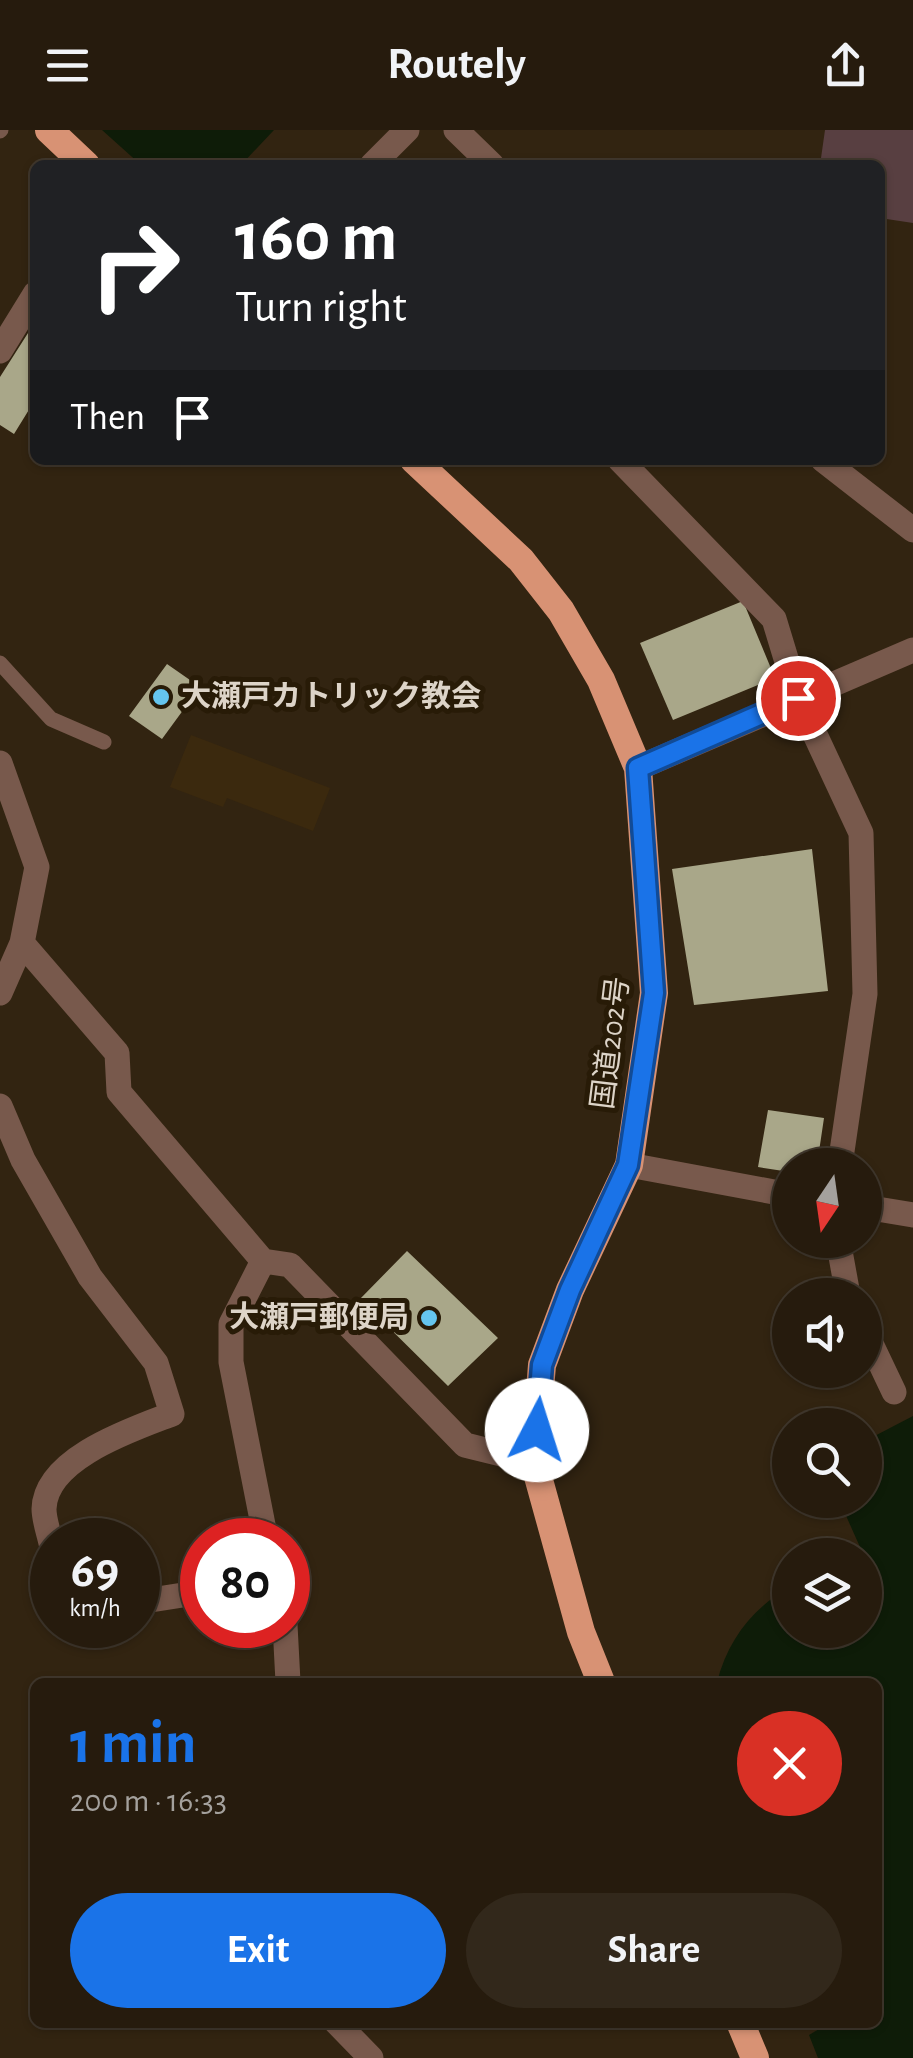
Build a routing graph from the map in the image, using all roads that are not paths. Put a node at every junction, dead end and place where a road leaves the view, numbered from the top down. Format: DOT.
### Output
graph roads {
  1 [pos="48,130"];
  2 [pos="407,130"];
  3 [pos="456,130"];
  4 [pos="81,160"];
  5 [pos="377,160"];
  6 [pos="487,160"];
  7 [pos="30,302"];
  8 [pos="0,351"];
  9 [pos="625,465"];
  10 [pos="830,465"];
  11 [pos="431,466"];
  12 [pos="913,530"];
  13 [pos="913,650"];
  14 [pos="0,663"];
  15 [pos="798,698"];
  16 [pos="104,742"];
  17 [pos="0,763"];
  18 [pos="638,768"];
  19 [pos="22,943"];
  20 [pos="0,993"];
  21 [pos="0,1106"];
  22 [pos="842,1148"];
  23 [pos="628,1165"];
  24 [pos="772,1191"];
  25 [pos="882,1210"];
  26 [pos="913,1215"];
  27 [pos="263,1261"];
  28 [pos="882,1367"];
  29 [pos="894,1392"];
  30 [pos="534,1462"];
  31 [pos="46,1518"];
  32 [pos="262,1518"];
  33 [pos="286,1648"];
  34 [pos="288,1678"];
  35 [pos="600,1678"];
  36 [pos="342,2028"];
  37 [pos="742,2028"];
  38 [pos="371,2058"];
  39 [pos="755,2058"];
  1 -- 4 [label="highway"];
  2 -- 5 [label="street"];
  3 -- 6 [label="street"];
  7 -- 8 [label="street"];
  9 -- 15 [label="street"];
  10 -- 12 [label="street"];
  11 -- 18 [label="highway, 国道202号"];
  13 -- 15 [label="street"];
  14 -- 16 [label="lane"];
  15 -- 18 [label="street"];
  15 -- 22 [label="street"];
  17 -- 19 [label="street"];
  18 -- 23 [label="highway, 国道202号"];
  19 -- 20 [label="street"];
  19 -- 27 [label="street"];
  21 -- 31 [label="street"];
  23 -- 24 [label="street"];
  23 -- 30 [label="highway, 国道202号"];
  25 -- 26 [label="street"];
  27 -- 30 [label="street"];
  27 -- 32 [label="street"];
  28 -- 29 [label="street"];
  30 -- 35 [label="highway, 国道202号"];
  33 -- 34 [label="street"];
  36 -- 38 [label="street"];
  37 -- 39 [label="highway"];
}
